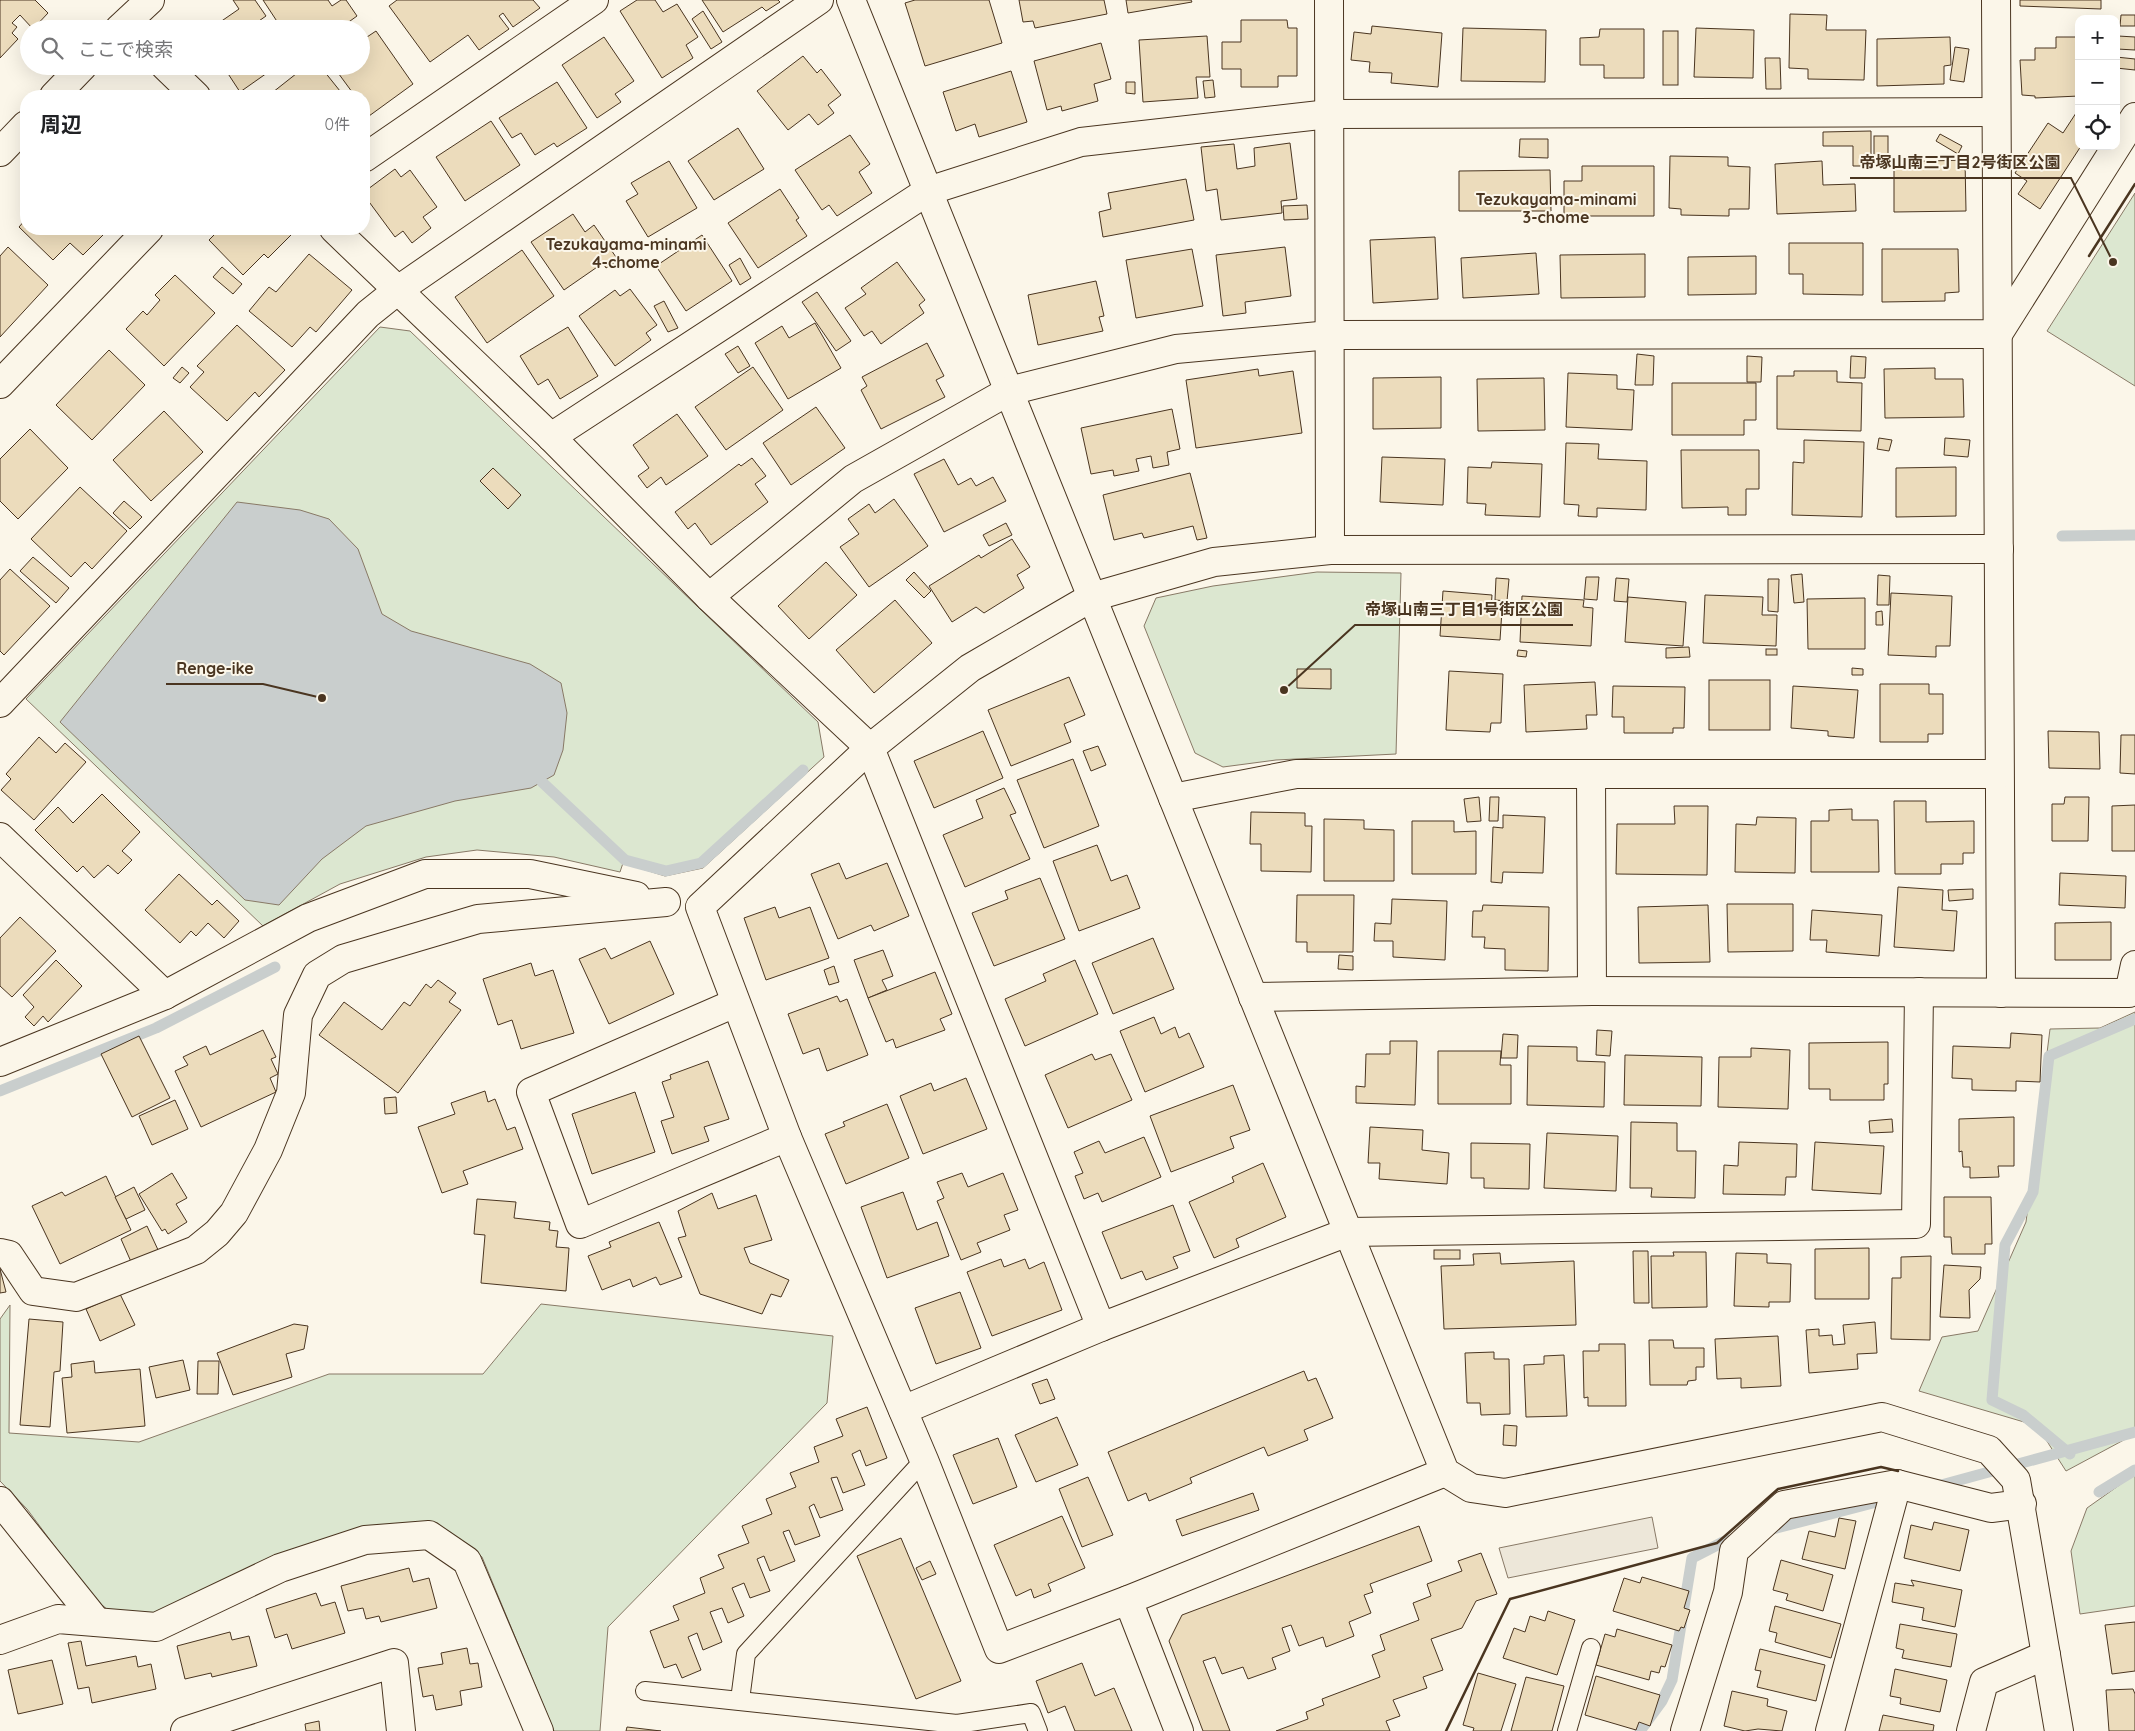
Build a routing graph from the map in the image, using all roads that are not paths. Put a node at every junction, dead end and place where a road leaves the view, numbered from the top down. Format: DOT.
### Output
graph roads {
  1 [pos="150,0"];
  2 [pos="594,0"];
  3 [pos="819,0"];
  4 [pos="851,0"];
  5 [pos="1329,0"];
  6 [pos="1996,0"];
  7 [pos="130,20"];
  8 [pos="74,75"];
  9 [pos="174,75"];
  10 [pos="60,90"];
  11 [pos="190,90"];
  12 [pos="1996,112"];
  13 [pos="1329,114"];
  14 [pos="2135,117"];
  15 [pos="20,131"];
  16 [pos="0,152"];
  17 [pos="370,154"];
  18 [pos="928,191"];
  19 [pos="143,235"];
  20 [pos="340,235"];
  21 [pos="398,290"];
  22 [pos="1998,334"];
  23 [pos="1330,335"];
  24 [pos="0,384"];
  25 [pos="1009,391"];
  26 [pos="551,437"];
  27 [pos="1998,549"];
  28 [pos="1330,550"];
  29 [pos="709,596"];
  30 [pos="1092,597"];
  31 [pos="0,703"];
  32 [pos="870,748"];
  33 [pos="2000,774"];
  34 [pos="1591,775"];
  35 [pos="1173,798"];
  36 [pos="0,837"];
  37 [pos="666,902"];
  38 [pos="700,907"];
  39 [pos="2135,965"];
  40 [pos="1592,991"];
  41 [pos="1919,992"];
  42 [pos="2000,993"];
  43 [pos="164,995"];
  44 [pos="1253,997"];
  45 [pos="735,1003"];
  46 [pos="0,1062"];
  47 [pos="787,1137"];
  48 [pos="1348,1232"];
  49 [pos="0,1253"];
  50 [pos="1101,1327"];
  51 [pos="903,1410"];
  52 [pos="924,1460"];
  53 [pos="1445,1472"];
  54 [pos="1897,1484"];
  55 [pos="2019,1492"];
  56 [pos="0,1501"];
  57 [pos="1128,1600"];
  58 [pos="97,1622"];
  59 [pos="0,1640"];
  60 [pos="1591,1648"];
  61 [pos="2046,1655"];
  62 [pos="645,1691"];
  63 [pos="740,1700"];
  64 [pos="187,1731"];
  65 [pos="401,1731"];
  66 [pos="539,1731"];
  67 [pos="1038,1731"];
  68 [pos="1179,1731"];
  69 [pos="1567,1731"];
  70 [pos="1685,1731"];
  71 [pos="1830,1731"];
  72 [pos="1971,1731"];
  73 [pos="2059,1731"];
  1 -- 7 [label="street"];
  2 -- 17 [label="street"];
  3 -- 21 [label="street"];
  4 -- 18 [label="street"];
  5 -- 13 [label="street"];
  6 -- 12 [label="street"];
  8 -- 10 [label="street"];
  9 -- 11 [label="street"];
  12 -- 13 [label="street"];
  12 -- 22 [label="street"];
  13 -- 18 [label="street"];
  13 -- 23 [label="street"];
  14 -- 22 [label="street"];
  15 -- 16 [label="street"];
  18 -- 25 [label="street"];
  18 -- 26 [label="street"];
  19 -- 24 [label="street"];
  20 -- 21 [label="street"];
  21 -- 26 [label="street"];
  21 -- 31 [label="street"];
  22 -- 23 [label="street"];
  22 -- 27 [label="street"];
  23 -- 25 [label="street"];
  23 -- 28 [label="street"];
  25 -- 29 [label="street"];
  25 -- 30 [label="street"];
  26 -- 29 [label="street"];
  27 -- 28 [label="street"];
  27 -- 33 [label="street"];
  28 -- 30 [label="street"];
  29 -- 32 [label="street"];
  30 -- 32 [label="street"];
  30 -- 35 [label="street"];
  32 -- 38 [label="street"];
  32 -- 50 [label="street"];
  33 -- 34 [label="street"];
  33 -- 42 [label="street"];
  34 -- 35 [label="street"];
  34 -- 40 [label="street"];
  35 -- 44 [label="street"];
  36 -- 43 [label="street"];
  37 -- 38 [label="street"];
  37 -- 43 [label="street"];
  37 -- 49 [label="street"];
  38 -- 45 [label="street"];
  39 -- 42 [label="street"];
  40 -- 41 [label="street"];
  40 -- 44 [label="street"];
  41 -- 42 [label="street"];
  41 -- 48 [label="street"];
  43 -- 46 [label="street"];
  44 -- 48 [label="street"];
  45 -- 47 [label="street"];
  45 -- 47 [label="street"];
  47 -- 51 [label="street"];
  48 -- 50 [label="street"];
  48 -- 53 [label="street"];
  50 -- 51 [label="street"];
  51 -- 52 [label="street"];
  52 -- 57 [label="street"];
  52 -- 63 [label="lane"];
  53 -- 55 [label="street"];
  53 -- 57 [label="street"];
  54 -- 55 [label="street"];
  54 -- 70 [label="street"];
  54 -- 71 [label="street"];
  55 -- 61 [label="street"];
  56 -- 58 [label="street"];
  57 -- 68 [label="street"];
  58 -- 59 [label="street"];
  58 -- 66 [label="street"];
  60 -- 69 [label="lane"];
  61 -- 72 [label="street"];
  61 -- 73 [label="street"];
  62 -- 63 [label="lane"];
  63 -- 67 [label="lane"];
  64 -- 65 [label="street"];
}
